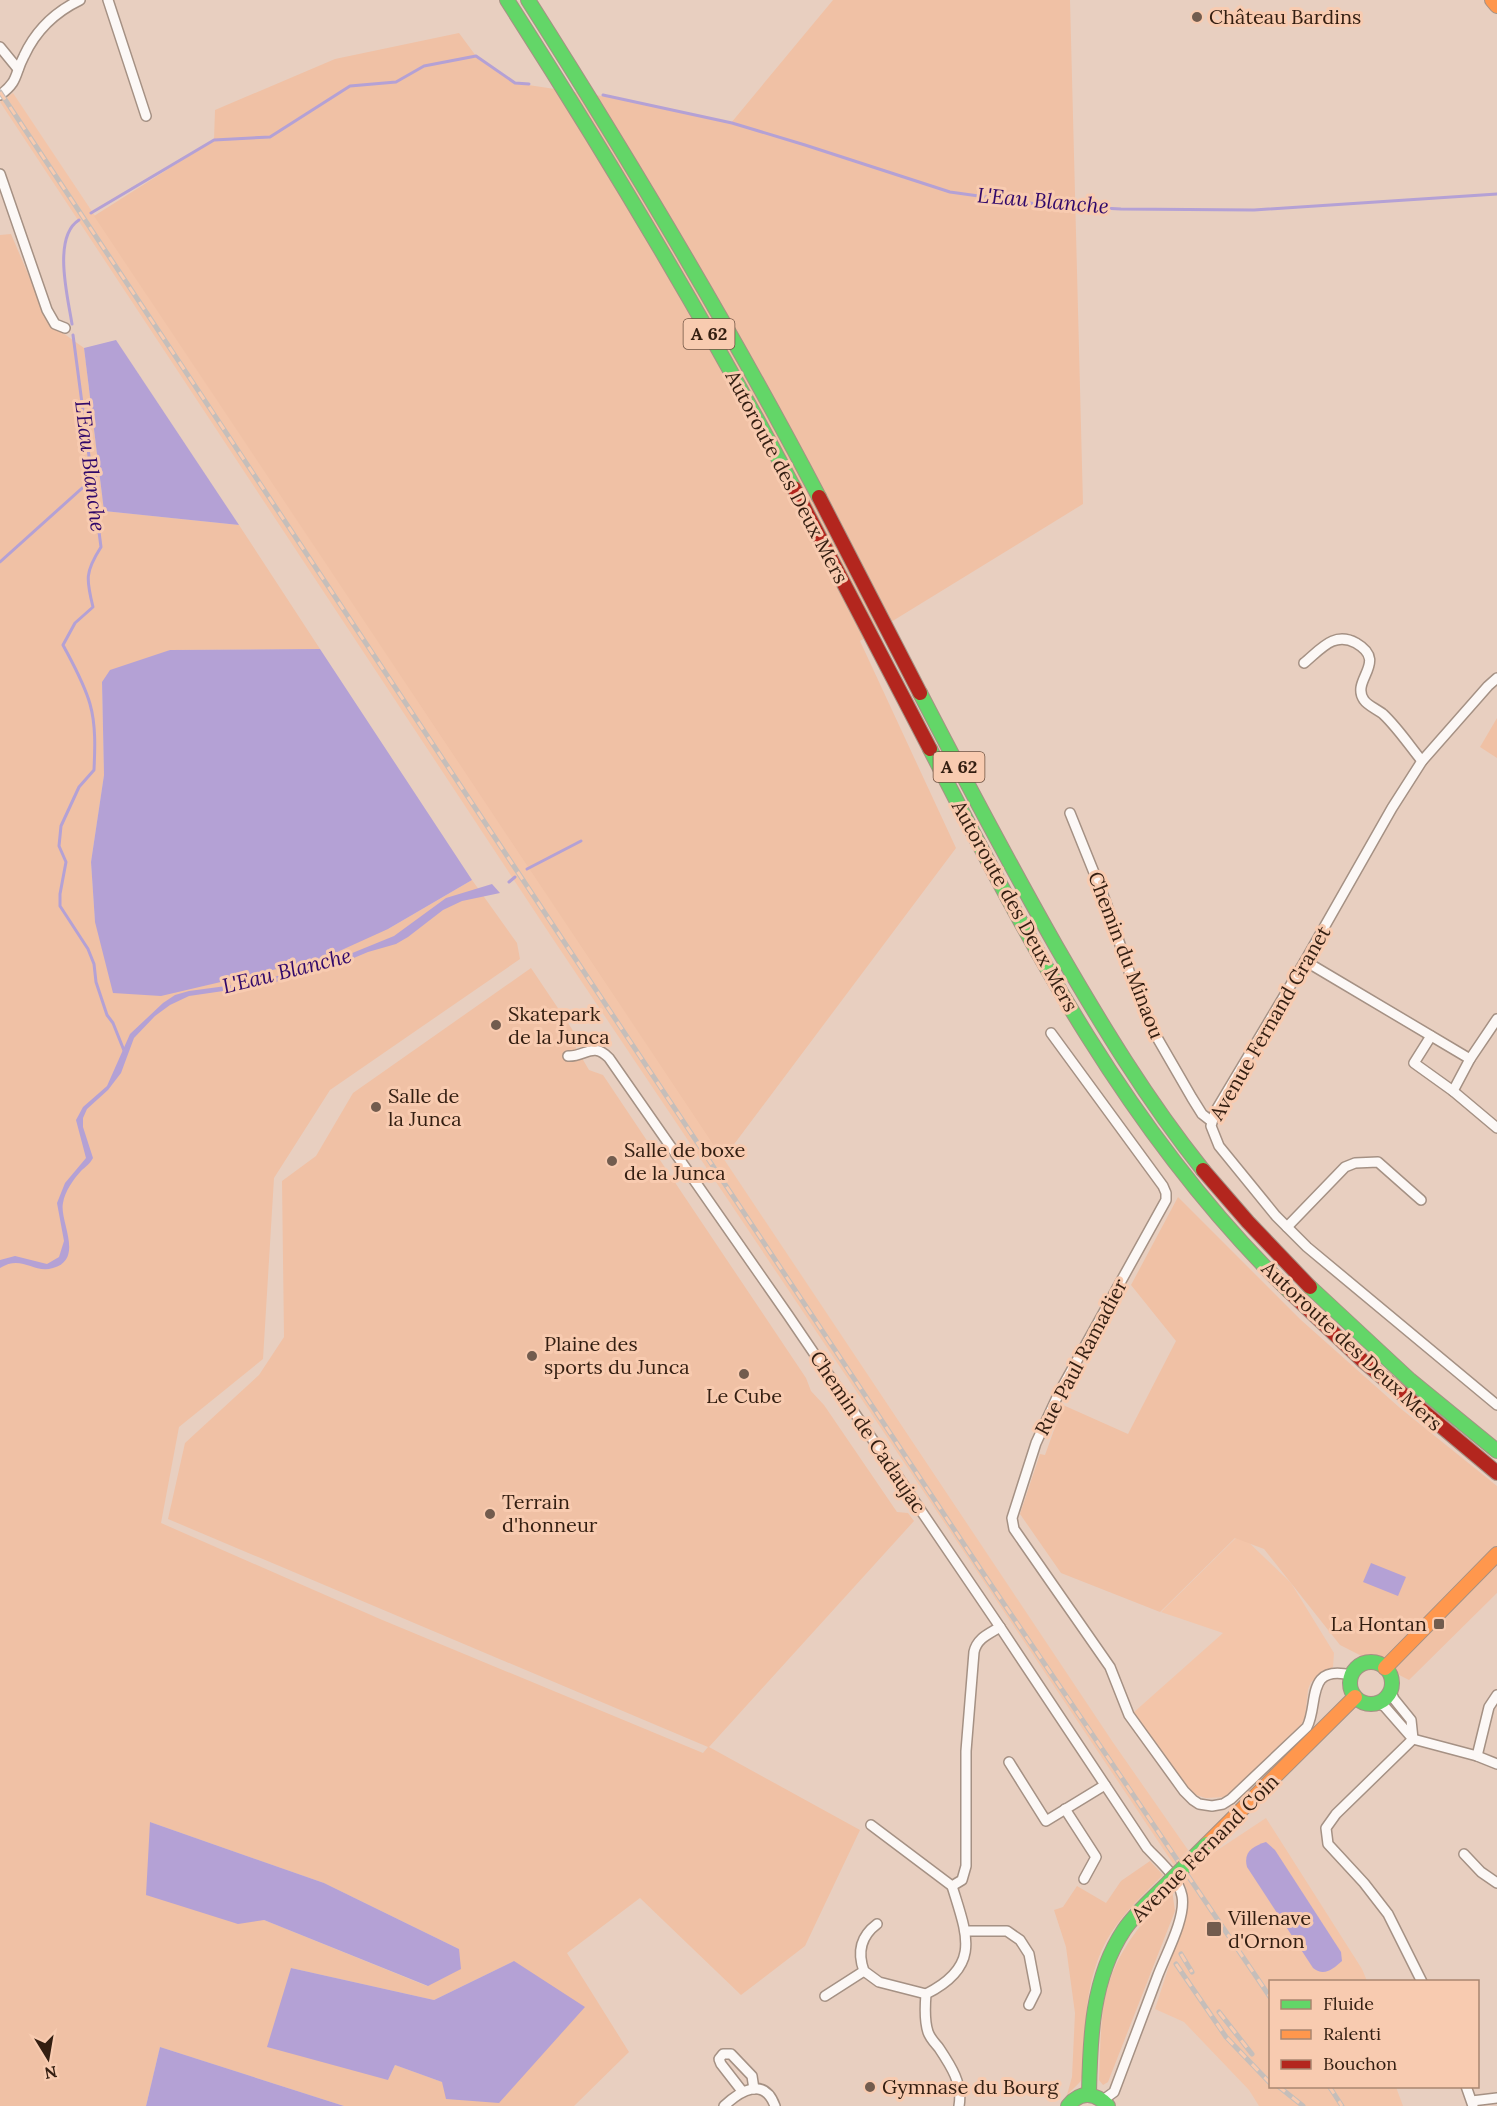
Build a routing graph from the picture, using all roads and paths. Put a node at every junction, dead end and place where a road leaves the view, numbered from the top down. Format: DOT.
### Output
graph roads {
  1 [pos="80,0"];
  2 [pos="108,0"];
  3 [pos="507,0"];
  4 [pos="528,0"];
  5 [pos="1492,0"];
  6 [pos="1497,6"];
  7 [pos="0,47"];
  8 [pos="18,69"];
  9 [pos="3,93"];
  10 [pos="146,116"];
  11 [pos="0,174"];
  12 [pos="65,328"];
  13 [pos="1304,663"];
  14 [pos="1497,678"];
  15 [pos="1488,686"];
  16 [pos="1497,692"];
  17 [pos="1422,761"];
  18 [pos="1070,813"];
  19 [pos="1305,961"];
  20 [pos="1497,1019"];
  21 [pos="1051,1033"];
  22 [pos="1431,1036"];
  23 [pos="568,1056"];
  24 [pos="1470,1059"];
  25 [pos="1453,1091"];
  26 [pos="1211,1121"];
  27 [pos="1497,1128"];
  28 [pos="1421,1200"];
  29 [pos="1287,1227"];
  30 [pos="1497,1406"];
  31 [pos="1497,1451"];
  32 [pos="1497,1473"];
  33 [pos="1497,1554"];
  34 [pos="1000,1627"];
  35 [pos="1386,1668"];
  36 [pos="1351,1675"];
  37 [pos="1390,1690"];
  38 [pos="1497,1695"];
  39 [pos="1355,1697"];
  40 [pos="1377,1702"];
  41 [pos="1413,1739"];
  42 [pos="1477,1756"];
  43 [pos="1010,1762"];
  44 [pos="1497,1764"];
  45 [pos="1105,1785"];
  46 [pos="1065,1809"];
  47 [pos="871,1825"];
  48 [pos="1464,1854"];
  49 [pos="1084,1879"];
  50 [pos="1497,1883"];
  51 [pos="952,1886"];
  52 [pos="877,1924"];
  53 [pos="965,1931"];
  54 [pos="864,1971"];
  55 [pos="1421,1980"];
  56 [pos="926,1994"];
  57 [pos="825,1996"];
  58 [pos="1029,2005"];
  59 [pos="1467,2088"];
  60 [pos="754,2089"];
  61 [pos="742,2091"];
  62 [pos="1089,2094"];
  63 [pos="1497,2098"];
  64 [pos="1106,2103"];
  65 [pos="1472,2104"];
  66 [pos="724,2106"];
  67 [pos="775,2106"];
  68 [pos="958,2106"];
  69 [pos="1068,2106"];
  1 -- 8 [label="street"];
  2 -- 10 [label="street"];
  3 -- 32 [label="main road, Autoroute des Deux Mers / A 62"];
  4 -- 31 [label="main road, Autoroute des Deux Mers / A 62"];
  5 -- 6 [label="main road"];
  7 -- 8 [label="street"];
  8 -- 9 [label="street"];
  11 -- 12 [label="street"];
  13 -- 17 [label="street"];
  14 -- 15 [label="street, Avenue Fernand Granet"];
  15 -- 16 [label="street"];
  15 -- 17 [label="street, Avenue Fernand Granet"];
  17 -- 19 [label="street, Avenue Fernand Granet"];
  18 -- 26 [label="street, Chemin du Minaou"];
  19 -- 22 [label="street"];
  19 -- 26 [label="street, Avenue Fernand Granet"];
  20 -- 24 [label="street"];
  21 -- 36 [label="street, Rue Paul Ramadier"];
  22 -- 24 [label="street"];
  22 -- 25 [label="street"];
  23 -- 34 [label="street, Chemin de Cadaujac"];
  24 -- 25 [label="street"];
  25 -- 27 [label="street"];
  26 -- 29 [label="street, Avenue Fernand Granet"];
  28 -- 29 [label="street"];
  29 -- 30 [label="street, Avenue Fernand Granet"];
  33 -- 35 [label="main road"];
  34 -- 45 [label="street, Chemin de Cadaujac"];
  34 -- 51 [label="street"];
  35 -- 36 [label="main road"];
  35 -- 37 [label="main road"];
  36 -- 39 [label="main road"];
  37 -- 40 [label="main road"];
  37 -- 41 [label="street"];
  38 -- 42 [label="street"];
  39 -- 40 [label="main road"];
  39 -- 62 [label="main road, Avenue Fernand Coin, bridge"];
  40 -- 41 [label="street"];
  41 -- 42 [label="street"];
  41 -- 55 [label="street"];
  42 -- 44 [label="street"];
  43 -- 46 [label="street"];
  45 -- 46 [label="street"];
  45 -- 64 [label="street, Chemin de Cadaujac"];
  46 -- 49 [label="street"];
  47 -- 51 [label="street"];
  48 -- 50 [label="street"];
  51 -- 53 [label="street"];
  52 -- 54 [label="street"];
  53 -- 56 [label="street"];
  53 -- 58 [label="street"];
  54 -- 56 [label="street"];
  54 -- 57 [label="street"];
  56 -- 68 [label="street"];
  59 -- 65 [label="street"];
  60 -- 61 [label="street"];
  60 -- 61 [label="street"];
  60 -- 67 [label="street"];
  61 -- 66 [label="street"];
  62 -- 64 [label="main road"];
  62 -- 69 [label="main road"];
  63 -- 65 [label="street"];
}
